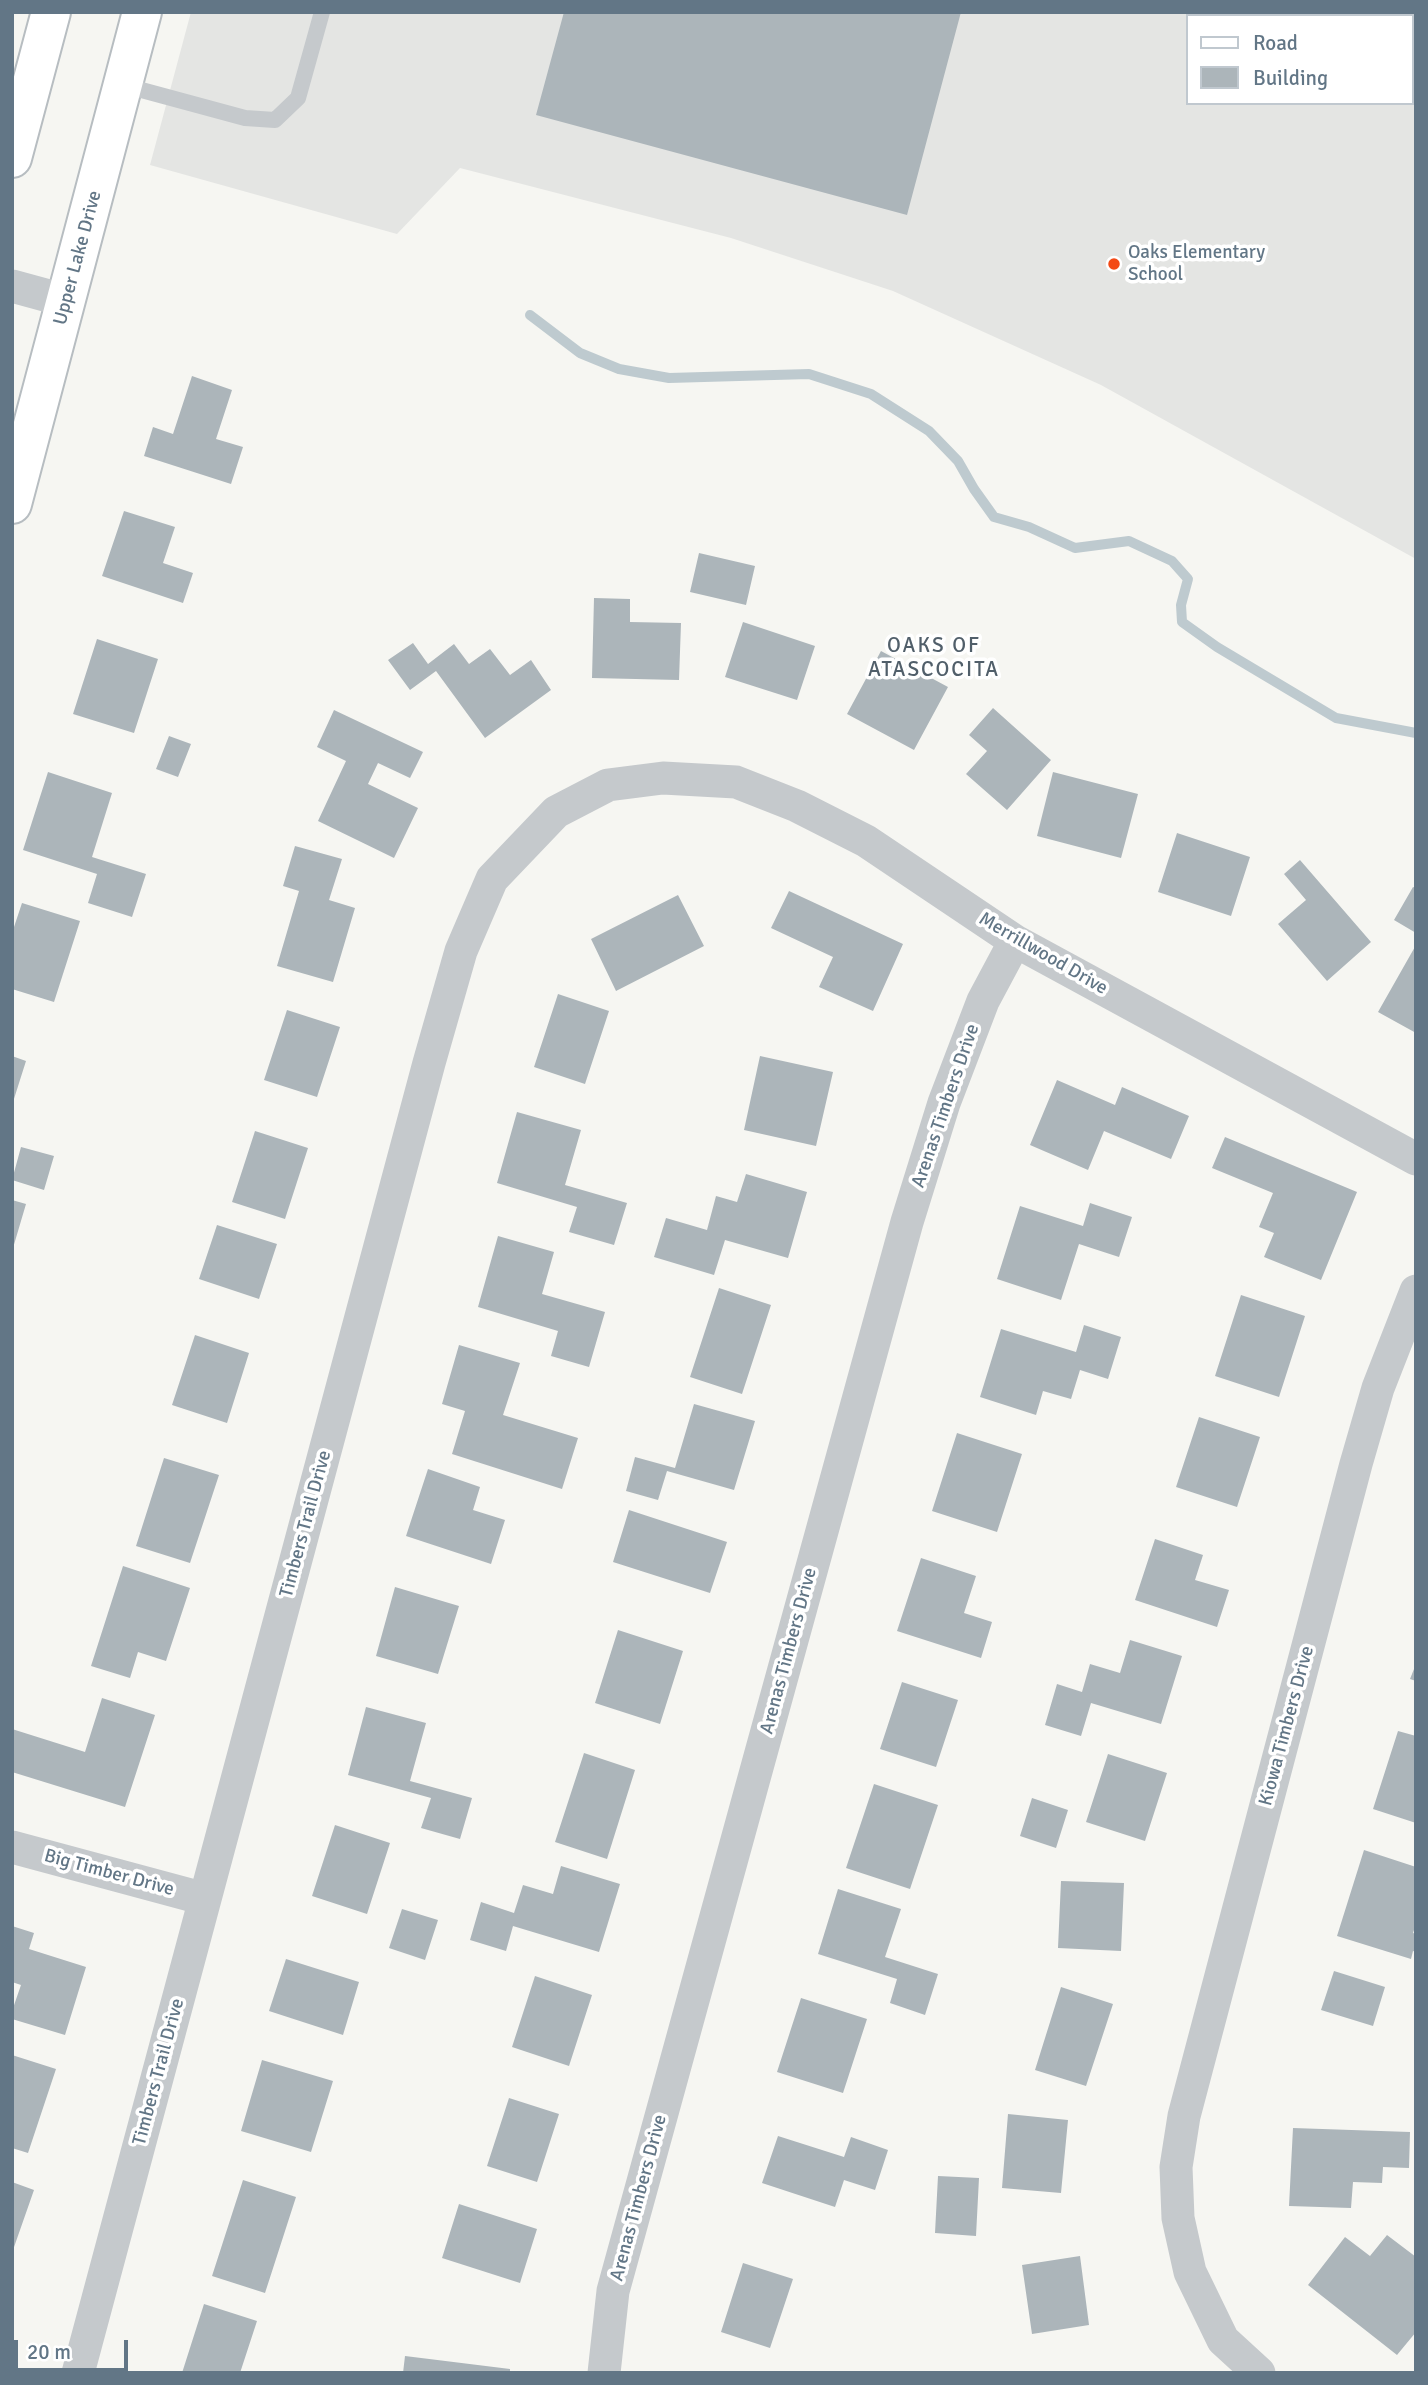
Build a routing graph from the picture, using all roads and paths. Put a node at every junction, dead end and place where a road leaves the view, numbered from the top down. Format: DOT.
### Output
graph roads {
  1 [pos="51,12"];
  2 [pos="142,12"];
  3 [pos="322,12"];
  4 [pos="123,85"];
  5 [pos="12,158"];
  6 [pos="12,286"];
  7 [pos="67,301"];
  8 [pos="12,504"];
  9 [pos="663,778"];
  10 [pos="1014,941"];
  11 [pos="1416,1159"];
  12 [pos="1416,1291"];
  13 [pos="12,1847"];
  14 [pos="205,1899"];
  15 [pos="78,2373"];
  16 [pos="604,2373"];
  17 [pos="1259,2373"];
  1 -- 5 [label="street"];
  2 -- 4 [label="street, Upper Lake Drive"];
  3 -- 4 [label="lane"];
  4 -- 7 [label="street, Upper Lake Drive"];
  6 -- 7 [label="street"];
  7 -- 8 [label="street, Upper Lake Drive"];
  9 -- 10 [label="street, Merrillwood Drive"];
  9 -- 14 [label="street, Timbers Trail Drive"];
  10 -- 11 [label="street, Merrillwood Drive"];
  10 -- 16 [label="street, Arenas Timbers Drive"];
  12 -- 17 [label="street, Kiowa Timbers Drive"];
  13 -- 14 [label="street, Big Timber Drive"];
  14 -- 15 [label="street, Timbers Trail Drive"];
}
